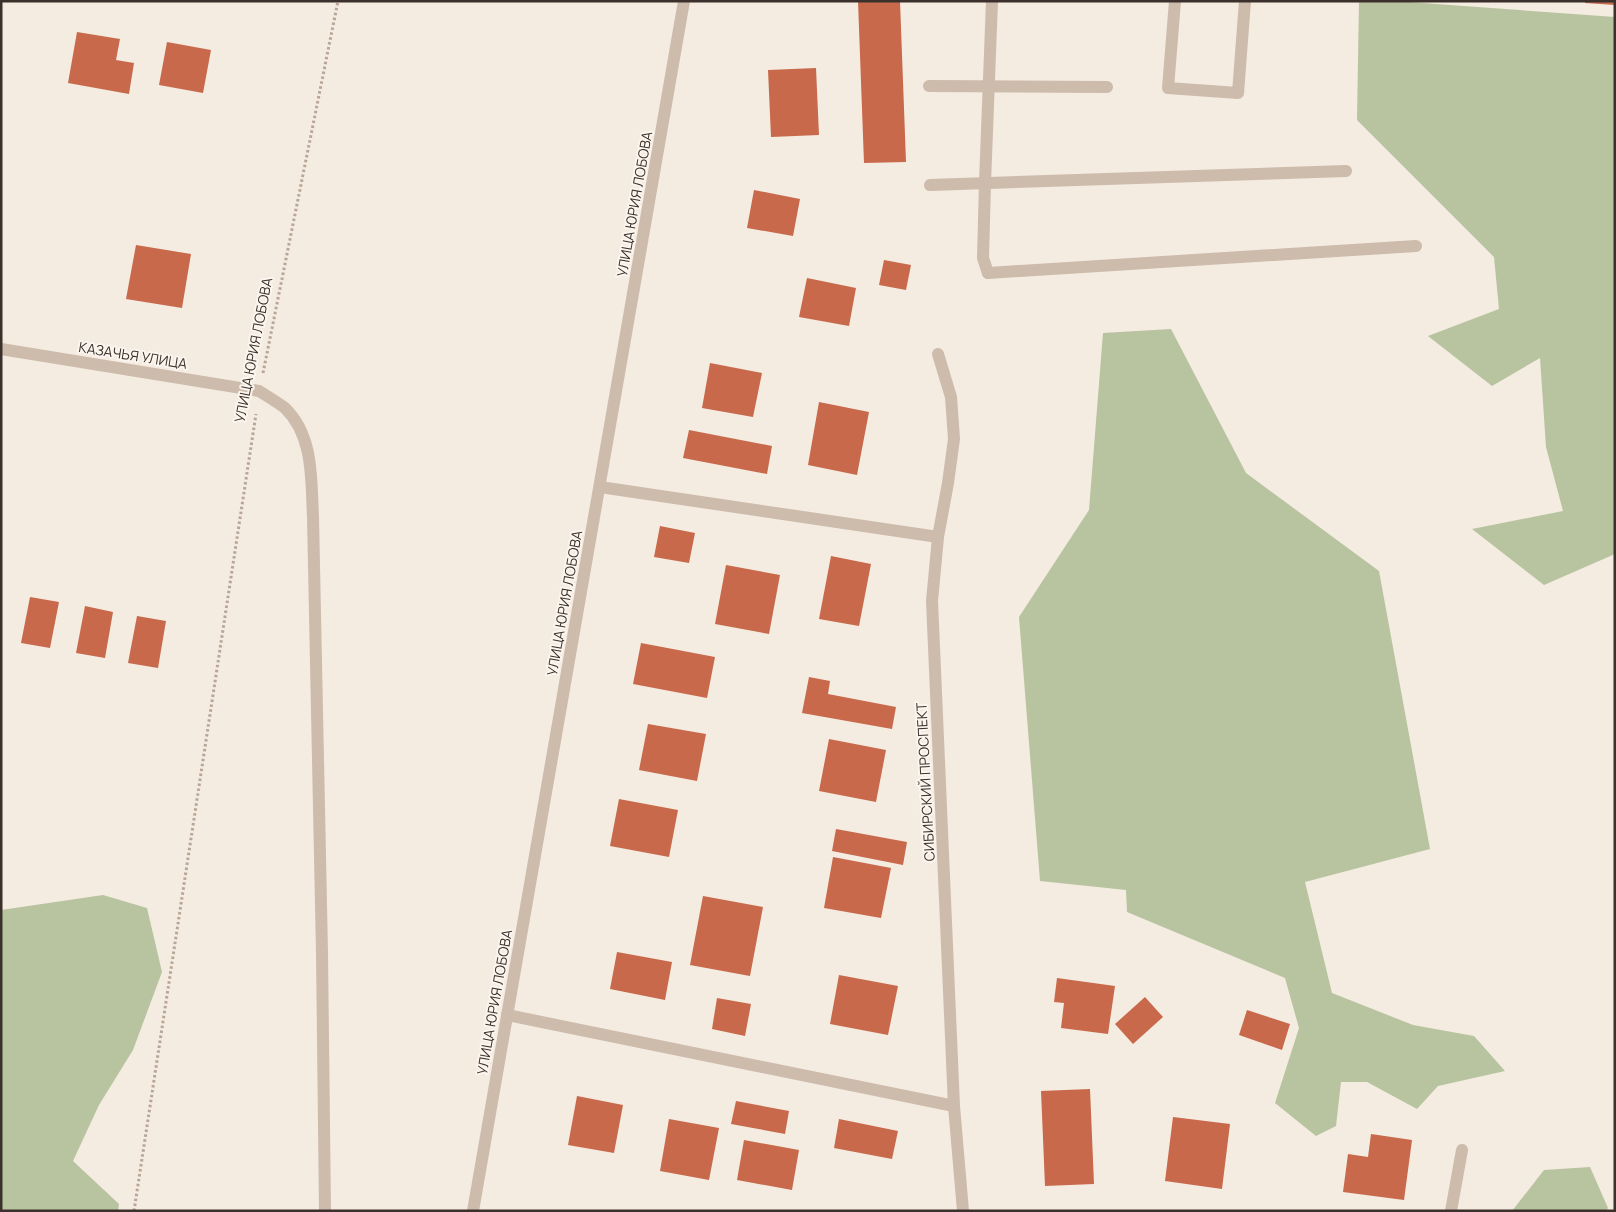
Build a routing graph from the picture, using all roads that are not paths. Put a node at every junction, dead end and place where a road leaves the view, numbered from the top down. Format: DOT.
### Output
graph roads {
  1 [pos="684,1"];
  2 [pos="992,1"];
  3 [pos="1175,1"];
  4 [pos="1245,1"];
  5 [pos="929,86"];
  6 [pos="988,86"];
  7 [pos="1107,87"];
  8 [pos="1346,171"];
  9 [pos="984,183"];
  10 [pos="930,185"];
  11 [pos="1416,246"];
  12 [pos="1,349"];
  13 [pos="938,354"];
  14 [pos="600,487"];
  15 [pos="938,537"];
  16 [pos="507,1015"];
  17 [pos="954,1106"];
  18 [pos="1462,1150"];
  19 [pos="324,1211"];
  20 [pos="473,1211"];
  21 [pos="964,1211"];
  22 [pos="1451,1211"];
  1 -- 14 [label="street, УЛИЦА ЮРИЯ ЛОБОВА"];
  2 -- 6 [label="street"];
  3 -- 4 [label="street"];
  5 -- 6 [label="street"];
  6 -- 7 [label="street"];
  6 -- 9 [label="street"];
  8 -- 9 [label="street"];
  9 -- 10 [label="street"];
  9 -- 11 [label="street"];
  12 -- 19 [label="street, КАЗАЧЬЯ УЛИЦА"];
  13 -- 15 [label="street, СИБИРСКИЙ ПРОСПЕКТ"];
  14 -- 15 [label="street"];
  14 -- 16 [label="street, УЛИЦА ЮРИЯ ЛОБОВА"];
  15 -- 17 [label="street, СИБИРСКИЙ ПРОСПЕКТ"];
  16 -- 17 [label="street"];
  16 -- 20 [label="street, УЛИЦА ЮРИЯ ЛОБОВА"];
  17 -- 21 [label="street, СИБИРСКИЙ ПРОСПЕКТ"];
  18 -- 22 [label="street"];
}
